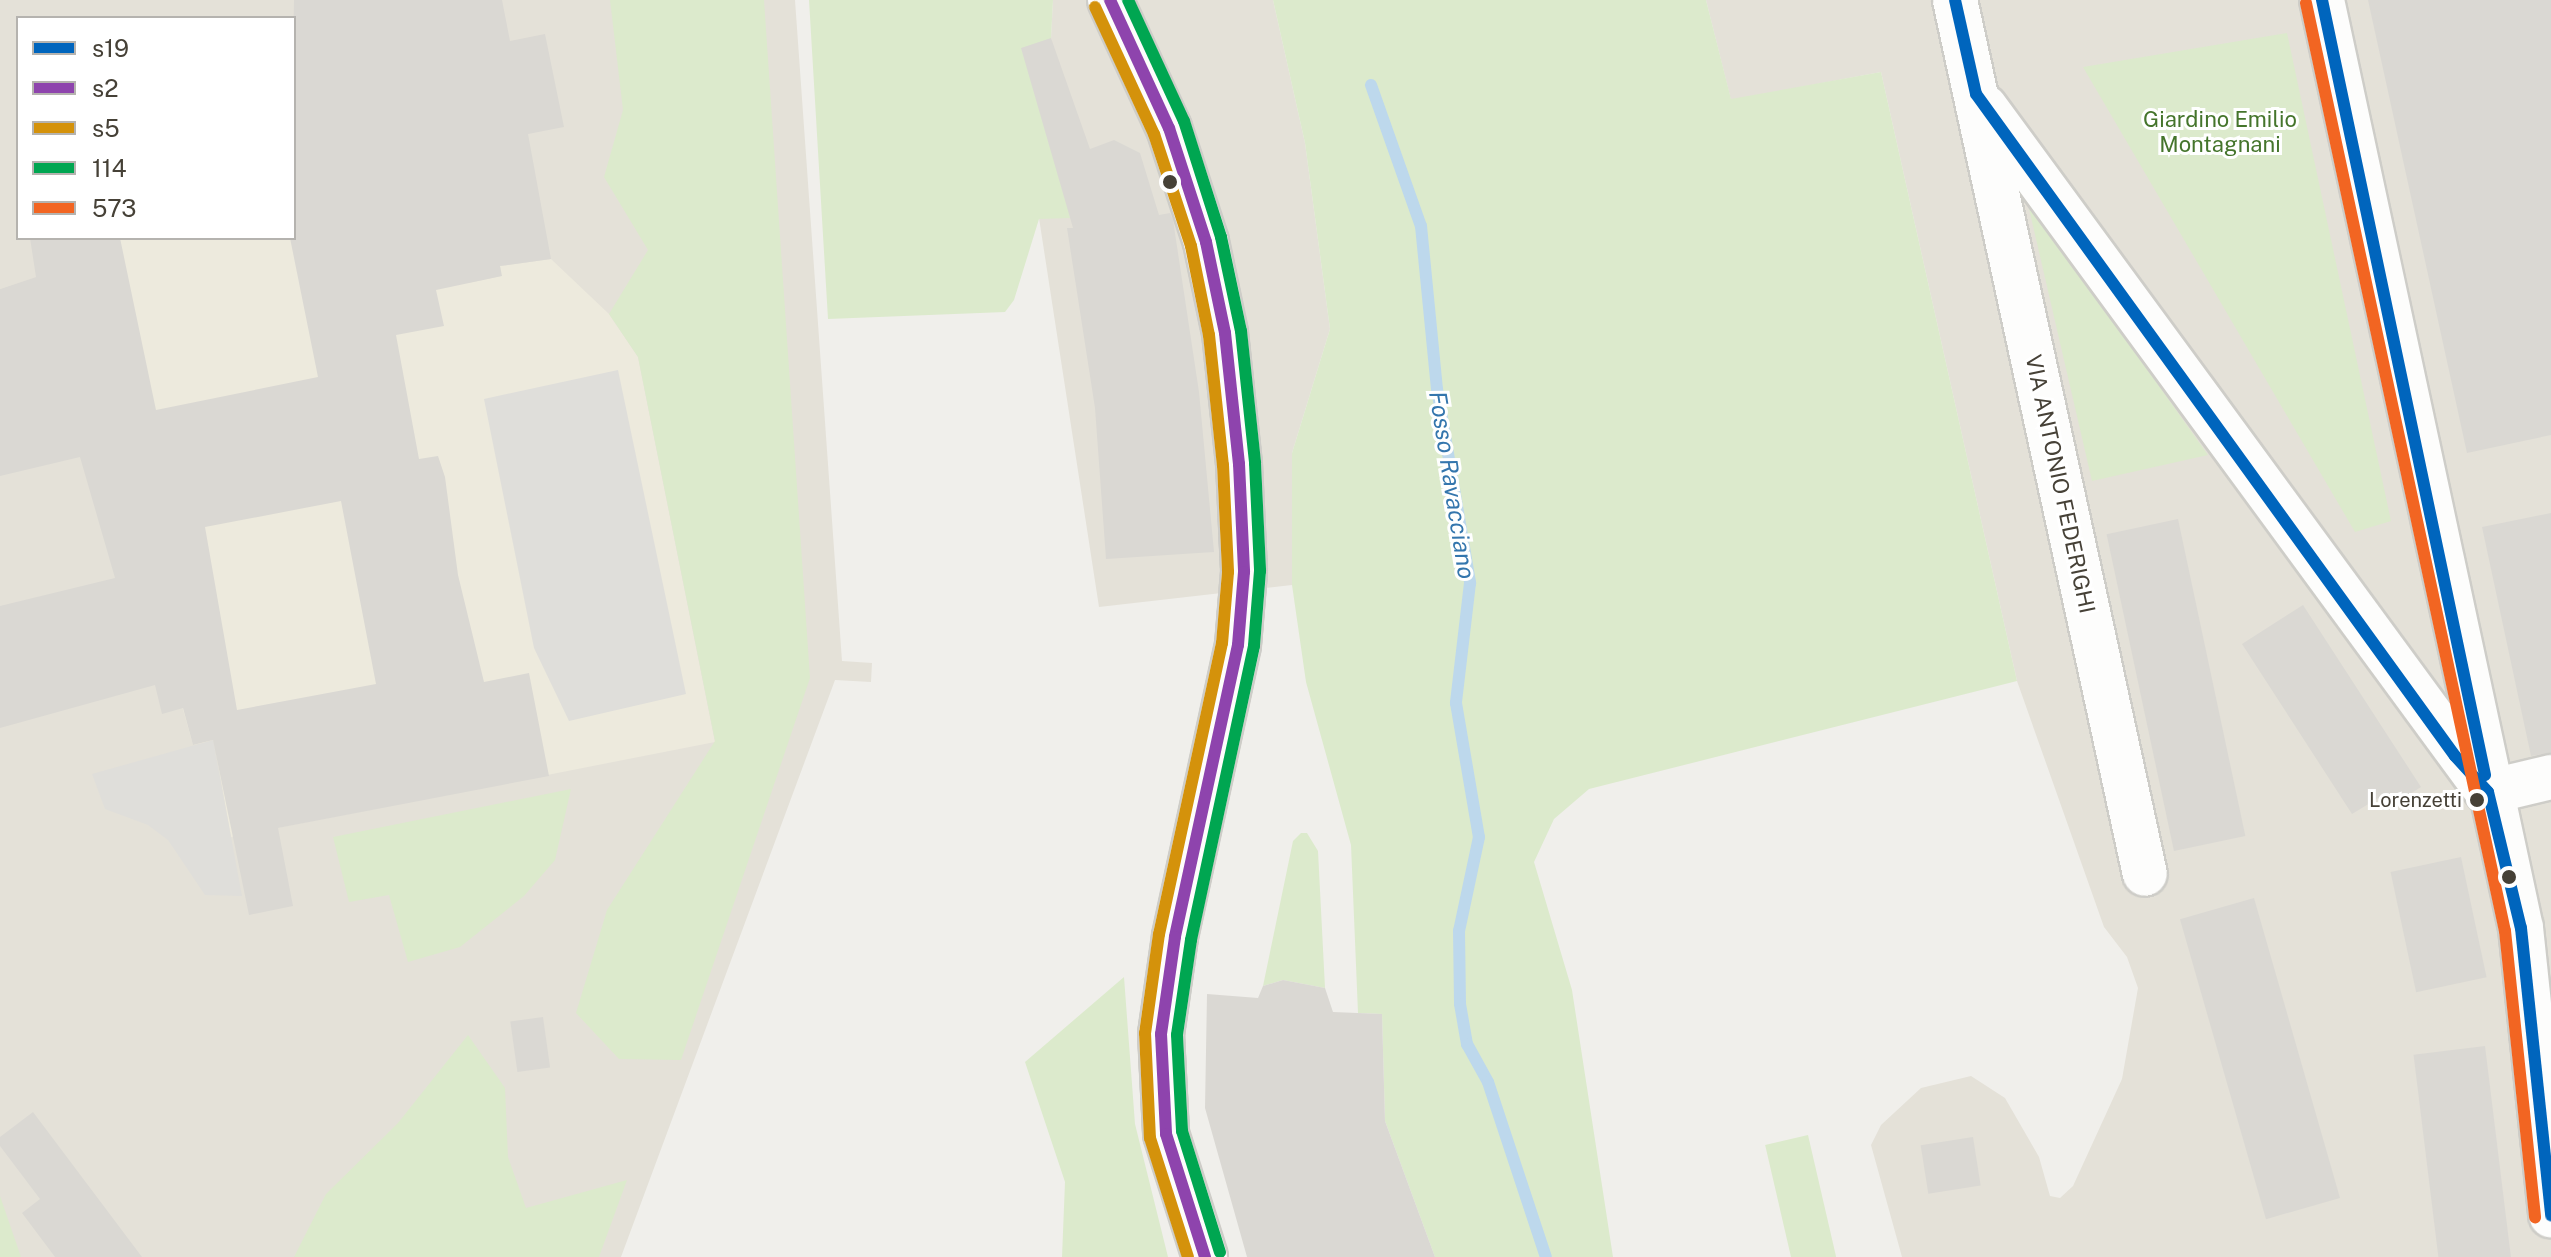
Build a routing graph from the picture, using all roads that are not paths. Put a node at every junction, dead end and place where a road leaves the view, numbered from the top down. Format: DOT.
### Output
graph roads {
  1 [pos="1110,0"];
  2 [pos="1955,0"];
  3 [pos="2322,0"];
  4 [pos="1976,94"];
  5 [pos="2551,777"];
  6 [pos="2488,792"];
  7 [pos="2145,874"];
  8 [pos="2551,1215"];
  9 [pos="1205,1257"];
  1 -- 9 [label="street"];
  2 -- 4 [label="street, VIA ANTONIO FEDERIGHI"];
  3 -- 6 [label="street"];
  4 -- 6 [label="street"];
  4 -- 7 [label="street, VIA ANTONIO FEDERIGHI"];
  5 -- 6 [label="street"];
  6 -- 8 [label="street"];
}
